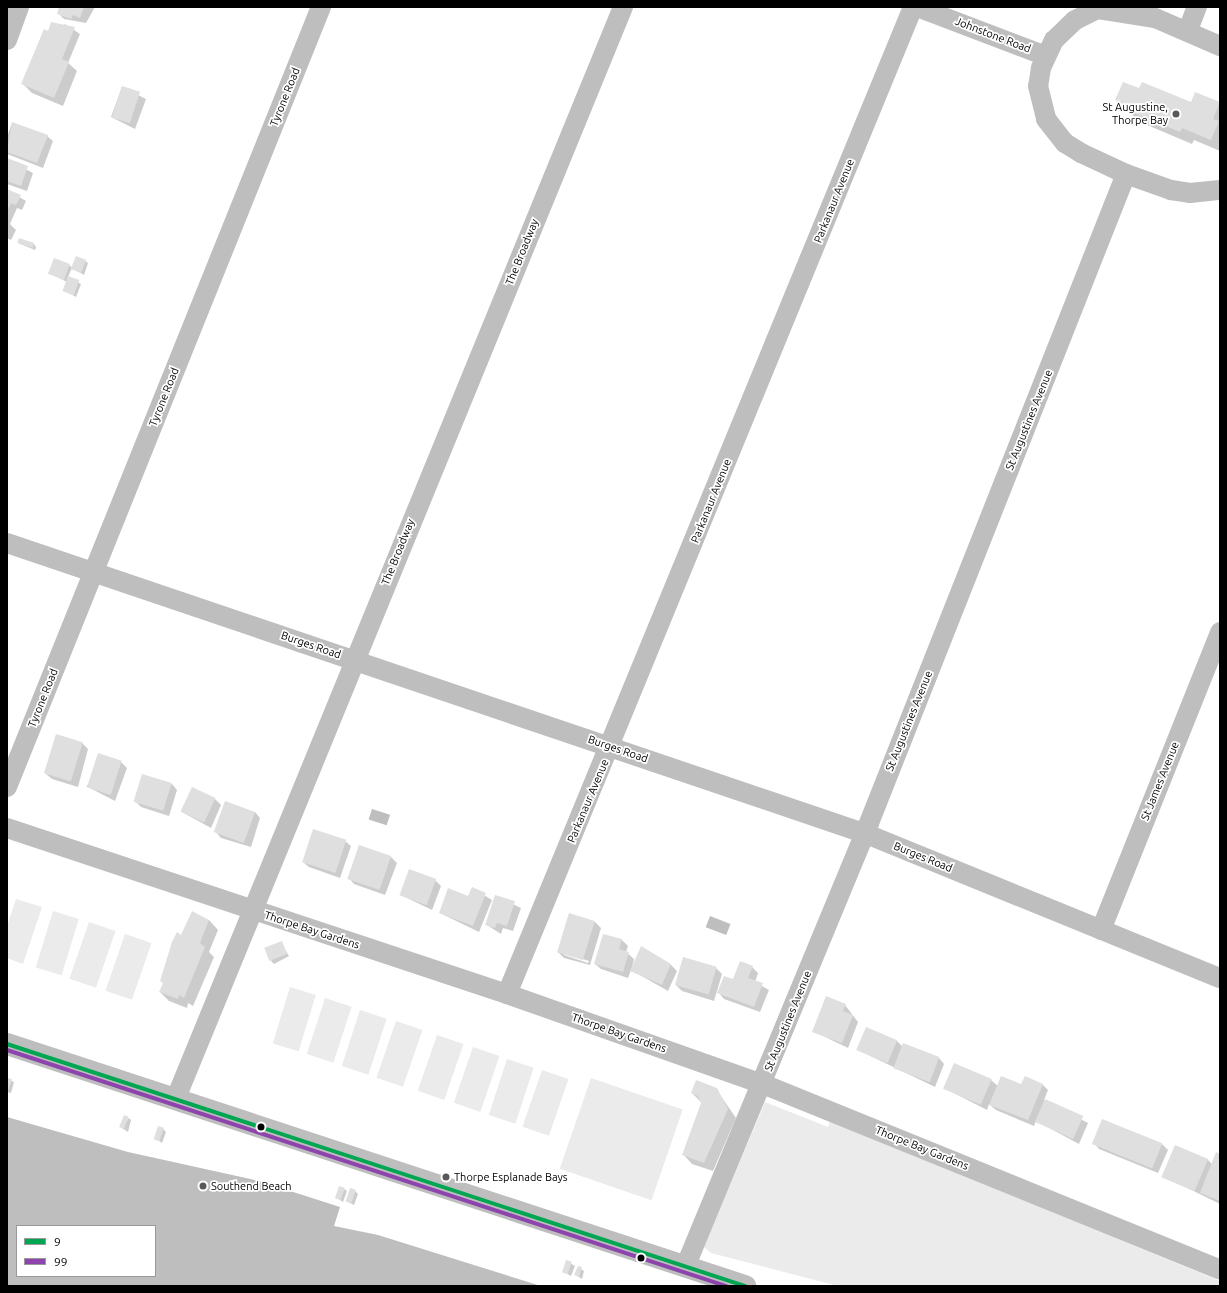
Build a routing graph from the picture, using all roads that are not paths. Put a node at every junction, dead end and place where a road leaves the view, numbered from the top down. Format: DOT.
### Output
graph roads {
  1 [pos="19,7"];
  2 [pos="321,7"];
  3 [pos="623,7"];
  4 [pos="913,7"];
  5 [pos="917,7"];
  6 [pos="1197,7"];
  7 [pos="1188,30"];
  8 [pos="7,40"];
  9 [pos="1220,46"];
  10 [pos="1046,56"];
  11 [pos="1126,174"];
  12 [pos="1220,190"];
  13 [pos="7,543"];
  14 [pos="94,572"];
  15 [pos="1220,632"];
  16 [pos="354,659"];
  17 [pos="610,746"];
  18 [pos="7,787"];
  19 [pos="7,828"];
  20 [pos="864,833"];
  21 [pos="252,911"];
  22 [pos="1101,930"];
  23 [pos="1220,978"];
  24 [pos="507,994"];
  25 [pos="7,1044"];
  26 [pos="763,1084"];
  27 [pos="176,1098"];
  28 [pos="686,1265"];
  29 [pos="1220,1270"];
  30 [pos="745,1286"];
  1 -- 8 [label="street"];
  2 -- 14 [label="street, Tyrone Road"];
  3 -- 16 [label="street, The Broadway"];
  4 -- 17 [label="street, Parkanaur Avenue"];
  5 -- 10 [label="street, Johnstone Road"];
  6 -- 7 [label="street"];
  7 -- 9 [label="street, Johnstone Road"];
  7 -- 10 [label="street, Johnstone Road"];
  10 -- 11 [label="street, Johnstone Road"];
  11 -- 12 [label="street, Johnstone Road"];
  11 -- 20 [label="street, St Augustines Avenue"];
  13 -- 14 [label="street, Burges Road"];
  14 -- 16 [label="street, Burges Road"];
  14 -- 18 [label="street, Tyrone Road"];
  15 -- 22 [label="street, St James Avenue"];
  16 -- 17 [label="street, Burges Road"];
  16 -- 21 [label="street, The Broadway"];
  17 -- 20 [label="street, Burges Road"];
  17 -- 24 [label="street, Parkanaur Avenue"];
  19 -- 21 [label="street, Thorpe Bay Gardens"];
  20 -- 22 [label="street, Burges Road"];
  20 -- 26 [label="street, St Augustines Avenue"];
  21 -- 24 [label="street, Thorpe Bay Gardens"];
  21 -- 27 [label="street, The Broadway"];
  22 -- 23 [label="street, Burges Road"];
  24 -- 26 [label="street, Thorpe Bay Gardens"];
  25 -- 27 [label="main road"];
  26 -- 28 [label="street, St Augustines Avenue"];
  26 -- 29 [label="street, Thorpe Bay Gardens"];
  27 -- 28 [label="main road"];
  28 -- 30 [label="main road"];
}
